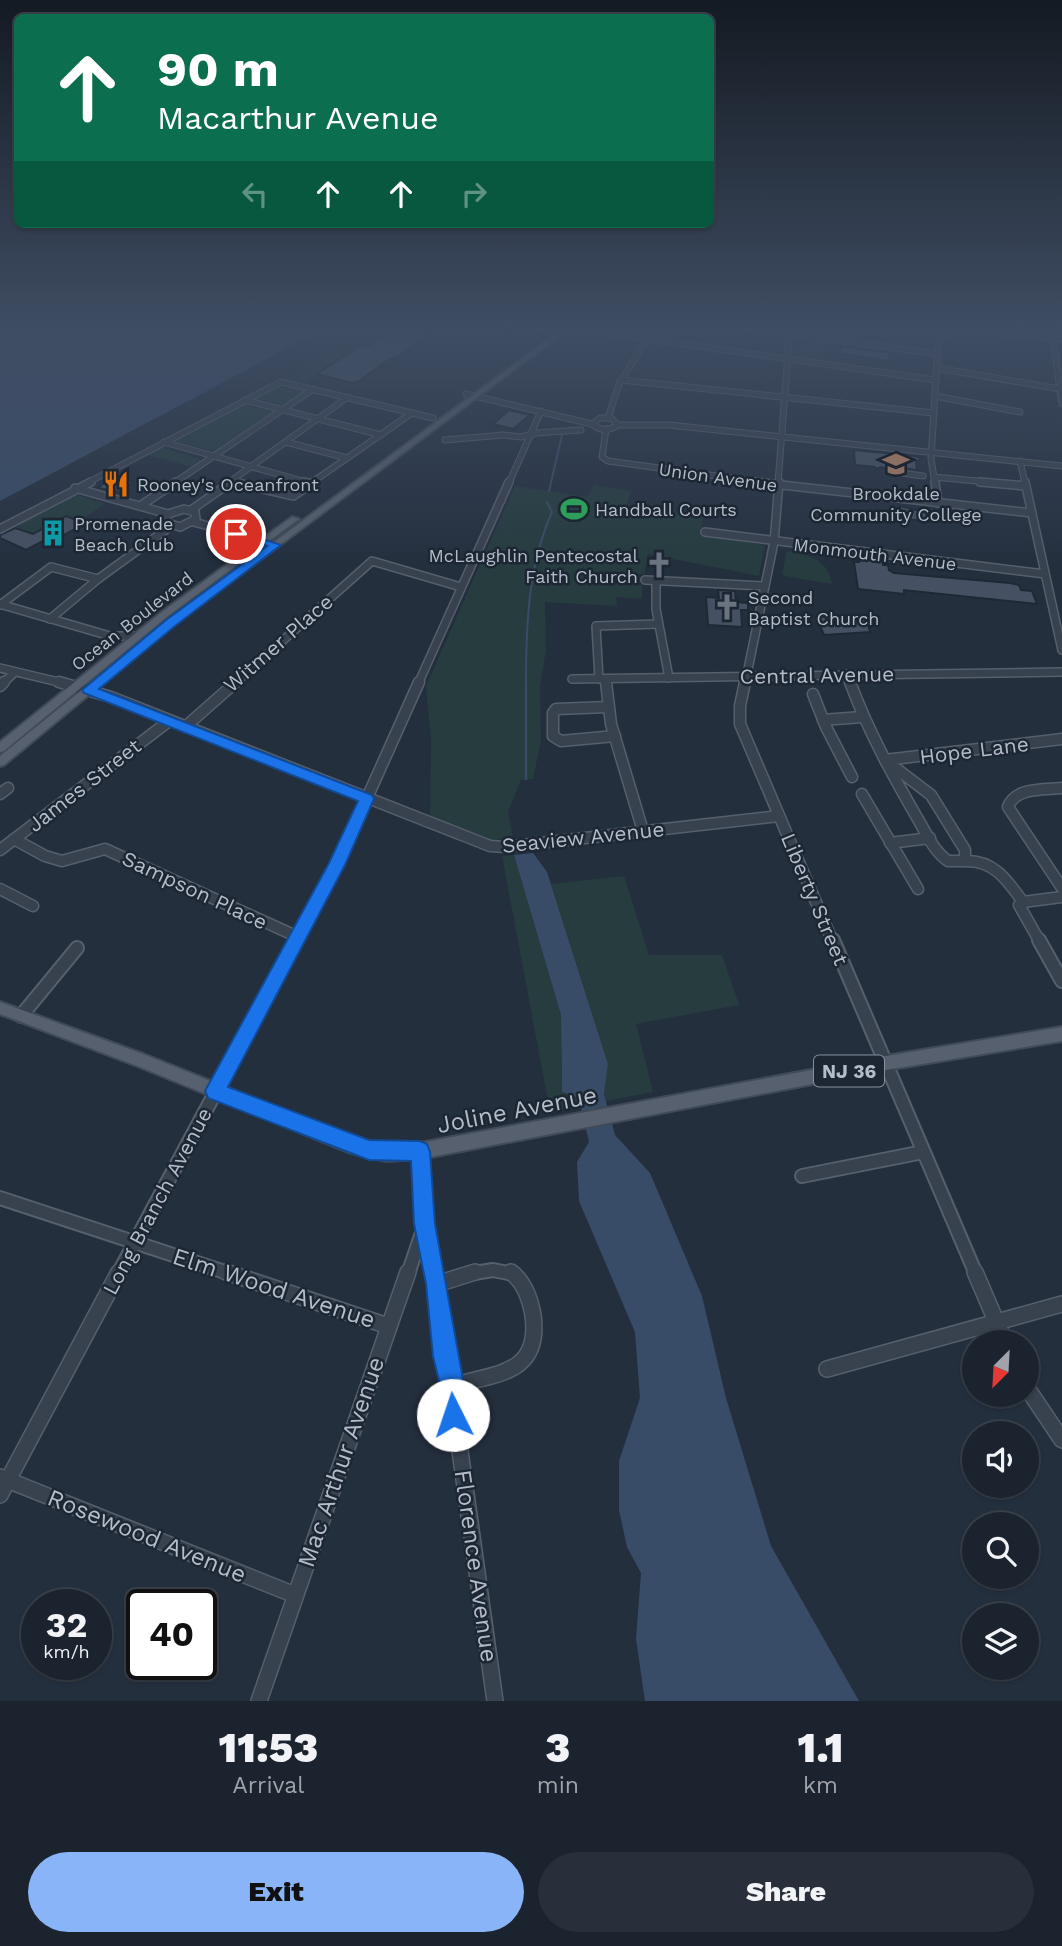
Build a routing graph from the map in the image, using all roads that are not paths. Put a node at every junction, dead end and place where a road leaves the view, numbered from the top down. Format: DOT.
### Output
graph roads {
  1 [pos="233,406"];
  2 [pos="269,406"];
  3 [pos="287,406"];
  4 [pos="335,406"];
  5 [pos="386,406"];
  6 [pos="452,406"];
  7 [pos="455,406"];
  8 [pos="520,406"];
  9 [pos="612,406"];
  10 [pos="784,406"];
  11 [pos="863,406"];
  12 [pos="934,406"];
  13 [pos="988,406"];
  14 [pos="282,410"];
  15 [pos="541,411"];
  16 [pos="1020,412"];
  17 [pos="412,413"];
  18 [pos="934,414"];
  19 [pos="433,418"];
  20 [pos="608,418"];
  21 [pos="318,419"];
  22 [pos="592,424"];
  23 [pos="618,425"];
  24 [pos="606,429"];
  25 [pos="581,430"];
  26 [pos="381,435"];
  27 [pos="530,435"];
  28 [pos="782,436"];
  29 [pos="445,440"];
  30 [pos="164,442"];
  31 [pos="286,442"];
  32 [pos="932,452"];
  33 [pos="214,456"];
  34 [pos="347,458"];
  35 [pos="1020,461"];
  36 [pos="1062,466"];
  37 [pos="251,467"];
  38 [pos="902,473"];
  39 [pos="923,476"];
  40 [pos="934,477"];
  41 [pos="232,481"];
  42 [pos="312,484"];
  43 [pos="778,485"];
  44 [pos="1026,486"];
  45 [pos="76,488"];
  46 [pos="937,503"];
  47 [pos="140,506"];
  48 [pos="191,510"];
  49 [pos="1032,513"];
  50 [pos="168,514"];
  51 [pos="194,522"];
  52 [pos="171,526"];
  53 [pos="0,529"];
  54 [pos="705,532"];
  55 [pos="774,542"];
  56 [pos="270,543"];
  57 [pos="1045,574"];
  58 [pos="98,579"];
  59 [pos="645,580"];
  60 [pos="656,580"];
  61 [pos="765,586"];
  62 [pos="461,587"];
  63 [pos="0,604"];
  64 [pos="50,619"];
  65 [pos="658,624"];
  66 [pos="137,636"];
  67 [pos="1062,650"];
  68 [pos="0,668"];
  69 [pos="15,672"];
  70 [pos="1062,672"];
  71 [pos="847,674"];
  72 [pos="746,676"];
  73 [pos="669,678"];
  74 [pos="572,679"];
  75 [pos="602,679"];
  76 [pos="0,686"];
  77 [pos="76,686"];
  78 [pos="89,690"];
  79 [pos="813,694"];
  80 [pos="608,707"];
  81 [pos="862,717"];
  82 [pos="169,720"];
  83 [pos="823,720"];
  84 [pos="185,727"];
  85 [pos="615,736"];
  86 [pos="1062,739"];
  87 [pos="0,748"];
  88 [pos="885,761"];
  89 [pos="0,762"];
  90 [pos="852,777"];
  91 [pos="1062,788"];
  92 [pos="862,794"];
  93 [pos="366,799"];
  94 [pos="779,816"];
  95 [pos="643,831"];
  96 [pos="930,838"];
  97 [pos="14,839"];
  98 [pos="890,843"];
  99 [pos="0,850"];
  100 [pos="965,861"];
  101 [pos="1062,888"];
  102 [pos="918,889"];
  103 [pos="0,890"];
  104 [pos="1062,897"];
  105 [pos="1023,902"];
  106 [pos="33,906"];
  107 [pos="298,937"];
  108 [pos="77,948"];
  109 [pos="1062,981"];
  110 [pos="0,1008"];
  111 [pos="21,1016"];
  112 [pos="1062,1034"];
  113 [pos="886,1063"];
  114 [pos="215,1091"];
  115 [pos="420,1152"];
  116 [pos="923,1152"];
  117 [pos="802,1175"];
  118 [pos="0,1198"];
  119 [pos="425,1224"];
  120 [pos="135,1242"];
  121 [pos="437,1284"];
  122 [pos="1062,1304"];
  123 [pos="996,1321"];
  124 [pos="388,1326"];
  125 [pos="1000,1330"];
  126 [pos="827,1369"];
  127 [pos="452,1385"];
  128 [pos="1040,1407"];
  129 [pos="1062,1440"];
  130 [pos="3,1484"];
  131 [pos="295,1595"];
  132 [pos="258,1701"];
  133 [pos="495,1701"];
  1 -- 30 [label="street"];
  2 -- 14 [label="street"];
  3 -- 14 [label="street"];
  4 -- 21 [label="street"];
  5 -- 17 [label="street"];
  6 -- 19 [label="main road, Ocean Boulevard"];
  7 -- 56 [label="main road, Ocean Boulevard"];
  8 -- 15 [label="street"];
  9 -- 20 [label="street"];
  10 -- 28 [label="street, Liberty Street"];
  11 -- 18 [label="street"];
  12 -- 18 [label="street"];
  13 -- 16 [label="street"];
  14 -- 21 [label="street"];
  14 -- 33 [label="street"];
  15 -- 22 [label="street"];
  15 -- 27 [label="street, Long Branch Avenue"];
  17 -- 19 [label="street"];
  17 -- 26 [label="street"];
  18 -- 32 [label="street"];
  19 -- 56 [label="main road, Ocean Boulevard"];
  20 -- 22 [label="street"];
  20 -- 23 [label="street"];
  21 -- 26 [label="street"];
  21 -- 31 [label="street"];
  22 -- 24 [label="street"];
  23 -- 24 [label="street"];
  23 -- 28 [label="street"];
  24 -- 43 [label="street, Union Avenue"];
  25 -- 27 [label="street"];
  26 -- 34 [label="street"];
  27 -- 29 [label="street"];
  27 -- 62 [label="street, Long Branch Avenue"];
  28 -- 32 [label="street"];
  28 -- 43 [label="street, Liberty Street"];
  30 -- 33 [label="street"];
  30 -- 45 [label="street"];
  31 -- 34 [label="street"];
  31 -- 37 [label="street"];
  32 -- 35 [label="street"];
  32 -- 40 [label="street"];
  33 -- 37 [label="street"];
  33 -- 47 [label="street"];
  34 -- 42 [label="street"];
  35 -- 36 [label="street"];
  35 -- 44 [label="street"];
  37 -- 41 [label="street"];
  37 -- 42 [label="street"];
  38 -- 39 [label="street"];
  40 -- 44 [label="street"];
  40 -- 46 [label="street"];
  41 -- 42 [label="street"];
  41 -- 48 [label="street"];
  43 -- 46 [label="street, Union Avenue"];
  43 -- 55 [label="street, Liberty Street"];
  44 -- 49 [label="street"];
  45 -- 47 [label="street"];
  45 -- 53 [label="street"];
  46 -- 49 [label="street, Union Avenue"];
  47 -- 50 [label="street"];
  48 -- 50 [label="street"];
  48 -- 51 [label="street"];
  49 -- 57 [label="street"];
  50 -- 52 [label="street"];
  51 -- 52 [label="street"];
  51 -- 56 [label="street"];
  52 -- 58 [label="street"];
  54 -- 55 [label="street, Monmouth Avenue"];
  55 -- 57 [label="street, Monmouth Avenue"];
  55 -- 61 [label="street, Liberty Street"];
  56 -- 66 [label="main road, Ocean Boulevard"];
  56 -- 78 [label="main road, Ocean Boulevard"];
  57 -- 67 [label="street"];
  58 -- 63 [label="street"];
  58 -- 64 [label="street"];
  59 -- 60 [label="street"];
  60 -- 61 [label="street"];
  60 -- 65 [label="street"];
  61 -- 72 [label="street, Liberty Street"];
  62 -- 84 [label="street, Witmer Place"];
  62 -- 93 [label="street, Long Branch Avenue"];
  63 -- 64 [label="street"];
  64 -- 66 [label="street"];
  65 -- 73 [label="street"];
  65 -- 75 [label="street"];
  66 -- 77 [label="main road, Ocean Boulevard"];
  68 -- 69 [label="street, Seaview Avenue"];
  69 -- 76 [label="street"];
  69 -- 77 [label="street, Seaview Avenue"];
  70 -- 71 [label="street, Central Avenue"];
  71 -- 72 [label="street, Central Avenue"];
  71 -- 81 [label="street"];
  72 -- 73 [label="street, Central Avenue"];
  72 -- 94 [label="street, Liberty Street"];
  73 -- 75 [label="street, Central Avenue"];
  74 -- 75 [label="street, Central Avenue"];
  75 -- 80 [label="street"];
  77 -- 78 [label="street, Seaview Avenue"];
  77 -- 87 [label="main road, Ocean Boulevard"];
  78 -- 82 [label="street, Seaview Avenue"];
  78 -- 89 [label="main road, Ocean Boulevard"];
  79 -- 83 [label="street"];
  80 -- 85 [label="street"];
  80 -- 85 [label="street"];
  81 -- 83 [label="street"];
  81 -- 88 [label="street"];
  82 -- 84 [label="street, Seaview Avenue"];
  82 -- 97 [label="street, James Street"];
  83 -- 90 [label="street"];
  84 -- 93 [label="street, Seaview Avenue"];
  85 -- 95 [label="street"];
  86 -- 88 [label="street, Hope Lane"];
  88 -- 96 [label="street"];
  88 -- 100 [label="street"];
  91 -- 101 [label="street"];
  92 -- 98 [label="street"];
  93 -- 95 [label="street, Seaview Avenue"];
  93 -- 107 [label="street, Long Branch Avenue"];
  94 -- 95 [label="street, Seaview Avenue"];
  94 -- 113 [label="street, Liberty Street"];
  96 -- 98 [label="street"];
  96 -- 100 [label="street"];
  97 -- 99 [label="street, James Street"];
  97 -- 107 [label="street, Sampson Place"];
  98 -- 102 [label="street"];
  100 -- 105 [label="street"];
  103 -- 106 [label="street"];
  104 -- 105 [label="street"];
  105 -- 109 [label="street"];
  107 -- 114 [label="street, Long Branch Avenue"];
  108 -- 111 [label="street"];
  110 -- 111 [label="main road, Joline Avenue / NJ 36"];
  111 -- 114 [label="main road, Joline Avenue / NJ 36"];
  112 -- 113 [label="main road, Joline Avenue / NJ 36"];
  113 -- 115 [label="main road, Joline Avenue / NJ 36"];
  113 -- 116 [label="street, Liberty Street"];
  114 -- 115 [label="main road, Joline Avenue / NJ 36"];
  114 -- 120 [label="street, Long Branch Avenue"];
  115 -- 119 [label="street, Florence Avenue"];
  116 -- 117 [label="street"];
  116 -- 123 [label="street, Liberty Street"];
  118 -- 120 [label="street, Elm Wood Avenue"];
  119 -- 121 [label="street, Florence Avenue"];
  119 -- 124 [label="street, Mac Arthur Avenue"];
  120 -- 124 [label="street, Elm Wood Avenue"];
  120 -- 130 [label="street, Long Branch Avenue"];
  121 -- 127 [label="street, Florence Avenue"];
  121 -- 127 [label="street"];
  122 -- 123 [label="street"];
  123 -- 125 [label="street, Liberty Street"];
  123 -- 126 [label="street"];
  124 -- 131 [label="street, Mac Arthur Avenue"];
  127 -- 133 [label="street, Florence Avenue"];
  128 -- 129 [label="street"];
  130 -- 131 [label="street, Rosewood Avenue"];
  131 -- 132 [label="street, Mac Arthur Avenue"];
}
